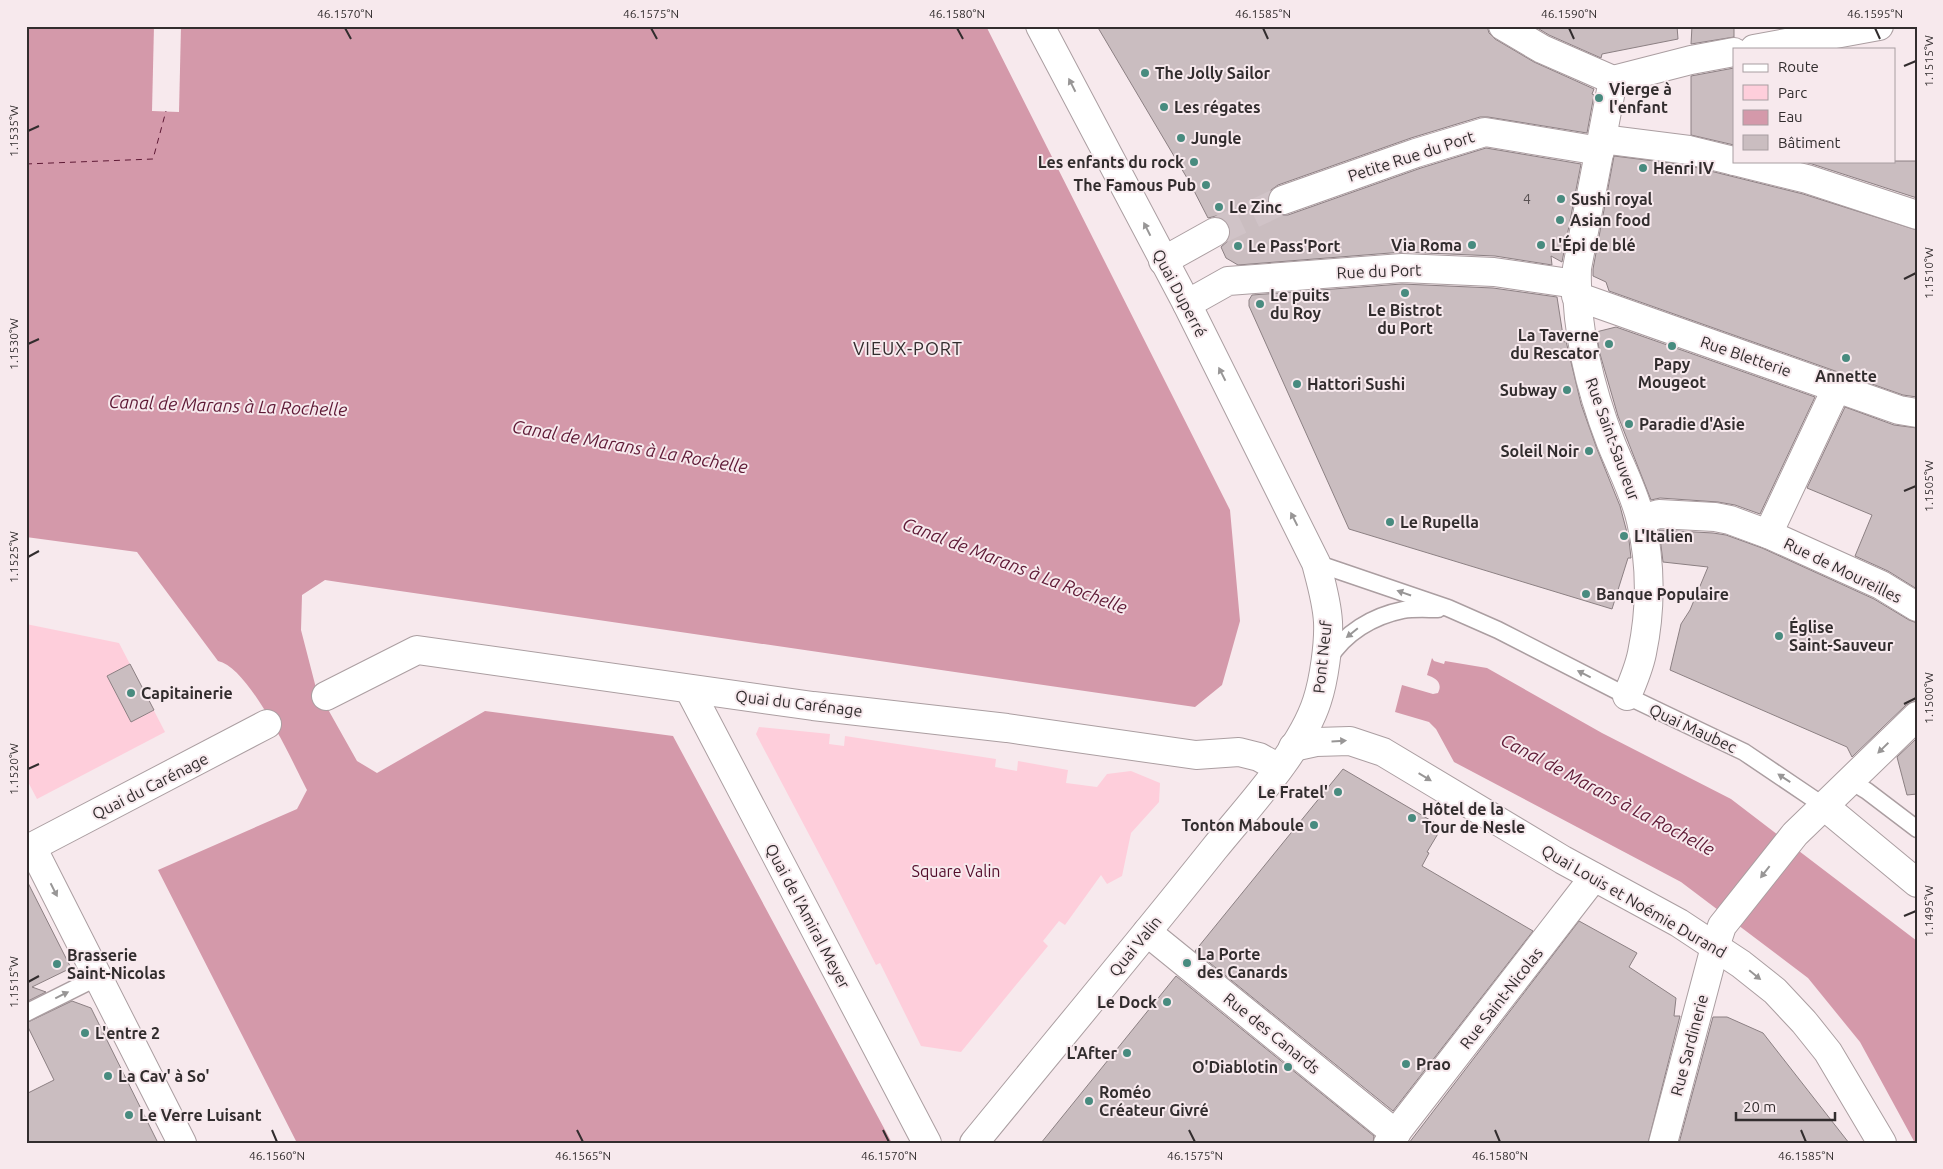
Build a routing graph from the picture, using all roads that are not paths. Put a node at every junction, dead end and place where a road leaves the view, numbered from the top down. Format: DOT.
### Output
graph roads {
  1 [pos="1040,26"];
  2 [pos="1503,26"];
  3 [pos="1879,26"];
  4 [pos="1759,48"];
  5 [pos="1733,52"];
  6 [pos="1613,80"];
  7 [pos="1601,145"];
  8 [pos="1733,161"];
  9 [pos="1738,162"];
  10 [pos="1284,200"];
  11 [pos="1917,215"];
  12 [pos="1215,232"];
  13 [pos="1163,261"];
  14 [pos="1576,290"];
  15 [pos="1187,304"];
  16 [pos="1837,387"];
  17 [pos="1917,413"];
  18 [pos="1641,519"];
  19 [pos="1768,534"];
  20 [pos="1316,563"];
  21 [pos="1917,607"];
  22 [pos="1448,608"];
  23 [pos="1324,667"];
  24 [pos="689,688"];
  25 [pos="326,696"];
  26 [pos="1627,696"];
  27 [pos="1917,716"];
  28 [pos="268,724"];
  29 [pos="1286,758"];
  30 [pos="1849,780"];
  31 [pos="1824,806"];
  32 [pos="1917,829"];
  33 [pos="28,844"];
  34 [pos="1594,877"];
  35 [pos="1917,883"];
  36 [pos="1148,932"];
  37 [pos="1719,937"];
  38 [pos="98,976"];
  39 [pos="26,1013"];
  40 [pos="1392,1138"];
  41 [pos="182,1143"];
  42 [pos="927,1143"];
  43 [pos="974,1143"];
  44 [pos="1663,1143"];
  45 [pos="1882,1143"];
  13 -- 1 [label="street, Quai Duperré, one-way"];
  2 -- 6 [label="street"];
  3 -- 4 [label="street"];
  5 -- 6 [label="street"];
  6 -- 7 [label="street, Rue Saint-Sauveur"];
  7 -- 8 [label="street, Petite Rue du Port"];
  7 -- 10 [label="street, Petite Rue du Port"];
  7 -- 14 [label="street, Rue Saint-Sauveur"];
  9 -- 11 [label="street, Petite Rue du Port"];
  12 -- 13 [label="street"];
  13 -- 15 [label="street, Quai Duperré"];
  14 -- 15 [label="street, Rue du Port"];
  14 -- 16 [label="street, Rue Bletterie"];
  14 -- 18 [label="street, Rue Saint-Sauveur"];
  20 -- 15 [label="street, Quai Duperré, one-way"];
  16 -- 17 [label="street, Rue Bletterie"];
  16 -- 19 [label="street, Rue de Moureilles"];
  18 -- 19 [label="street, Rue de Moureilles"];
  18 -- 26 [label="street, Rue Saint-Sauveur"];
  19 -- 21 [label="street, Rue de Moureilles"];
  22 -- 20 [label="lane, Quai Maubec, one-way"];
  20 -- 23 [label="street, Pont Neuf"];
  22 -- 23 [label="lane, Quai Maubec, one-way"];
  26 -- 22 [label="lane, Quai Maubec, one-way"];
  23 -- 29 [label="street, Pont Neuf"];
  24 -- 25 [label="street, Quai du Carénage"];
  24 -- 29 [label="street, Quai du Carénage"];
  24 -- 42 [label="street, Quai de l'Amiral Meyer"];
  31 -- 26 [label="lane, Quai Maubec, one-way"];
  27 -- 30 [label="street, one-way"];
  28 -- 33 [label="street, Quai du Carénage"];
  29 -- 34 [label="street, Quai Louis et Noémie Durand, one-way"];
  29 -- 36 [label="street, Quai Valin"];
  30 -- 31 [label="street"];
  30 -- 32 [label="lane"];
  31 -- 35 [label="street, Quai Maubec"];
  31 -- 37 [label="street, one-way"];
  33 -- 38 [label="street, one-way"];
  34 -- 37 [label="street, Quai Louis et Noémie Durand"];
  34 -- 40 [label="street, Rue Saint-Nicolas"];
  36 -- 40 [label="street, Rue des Canards"];
  36 -- 43 [label="street, Quai Valin"];
  37 -- 44 [label="street, Rue Sardinerie"];
  37 -- 45 [label="street, Quai Louis et Noémie Durand, one-way"];
  39 -- 38 [label="lane, one-way"];
  38 -- 41 [label="street"];
}
